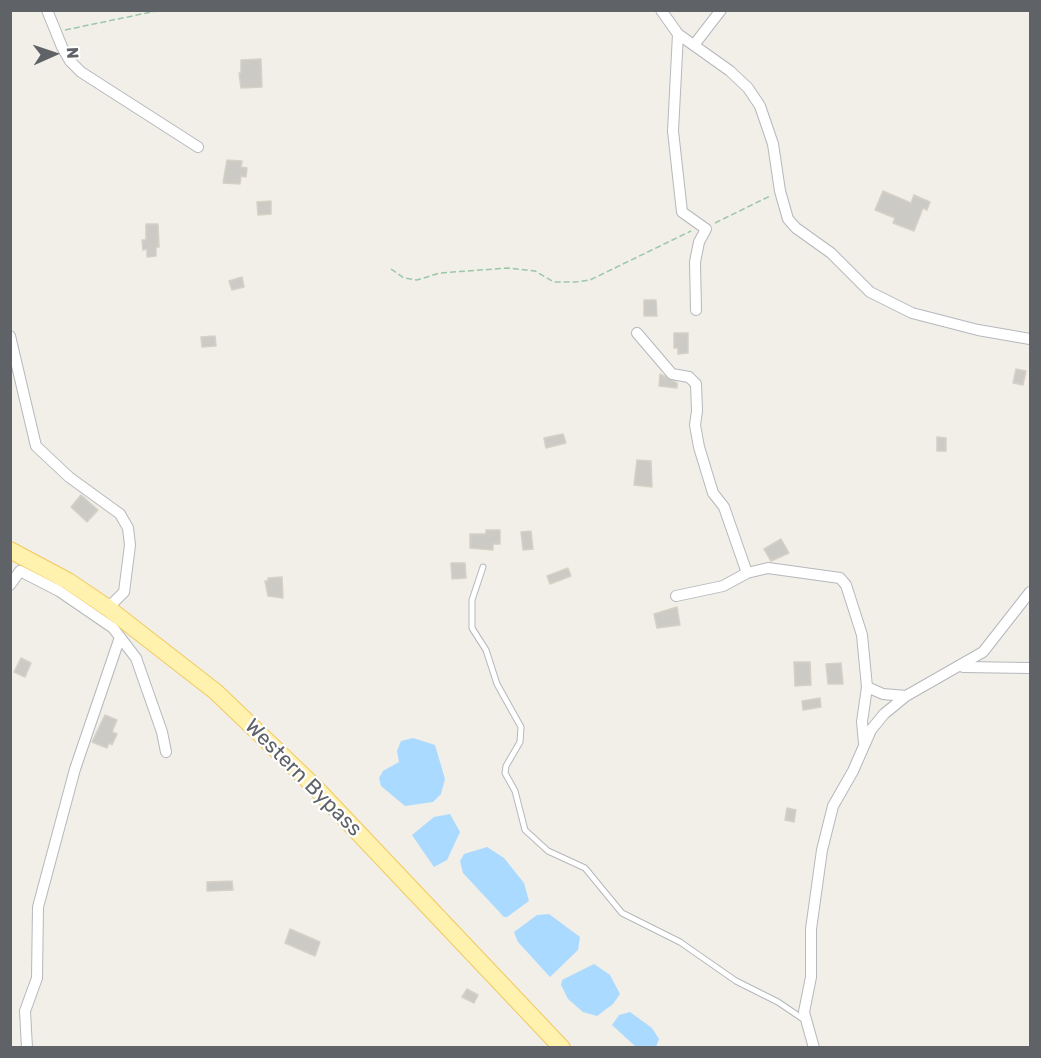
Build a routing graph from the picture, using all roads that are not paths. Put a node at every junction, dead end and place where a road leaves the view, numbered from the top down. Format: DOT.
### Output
graph roads {
  1 [pos="47,10"];
  2 [pos="661,10"];
  3 [pos="722,10"];
  4 [pos="678,34"];
  5 [pos="694,45"];
  6 [pos="198,147"];
  7 [pos="696,310"];
  8 [pos="637,333"];
  9 [pos="10,336"];
  10 [pos="1030,339"];
  11 [pos="10,550"];
  12 [pos="483,567"];
  13 [pos="747,573"];
  14 [pos="10,585"];
  15 [pos="1030,592"];
  16 [pos="676,596"];
  17 [pos="108,608"];
  18 [pos="120,637"];
  19 [pos="963,666"];
  20 [pos="1030,668"];
  21 [pos="867,687"];
  22 [pos="906,696"];
  23 [pos="864,744"];
  24 [pos="166,752"];
  25 [pos="807,1021"];
  26 [pos="27,1047"];
  27 [pos="562,1047"];
  28 [pos="814,1047"];
  1 -- 6 [label="street"];
  2 -- 4 [label="street"];
  3 -- 5 [label="street"];
  4 -- 5 [label="street"];
  4 -- 7 [label="street"];
  5 -- 10 [label="street"];
  8 -- 13 [label="street"];
  9 -- 17 [label="street"];
  11 -- 17 [label="main road, Western Bypass"];
  12 -- 25 [label="lane"];
  13 -- 16 [label="street"];
  13 -- 21 [label="street"];
  14 -- 18 [label="street"];
  15 -- 19 [label="street"];
  17 -- 27 [label="main road, Western Bypass"];
  18 -- 24 [label="street"];
  18 -- 26 [label="street"];
  19 -- 20 [label="street"];
  19 -- 22 [label="street"];
  21 -- 22 [label="street"];
  21 -- 23 [label="street"];
  22 -- 23 [label="street"];
  23 -- 25 [label="street"];
  25 -- 28 [label="street"];
}
